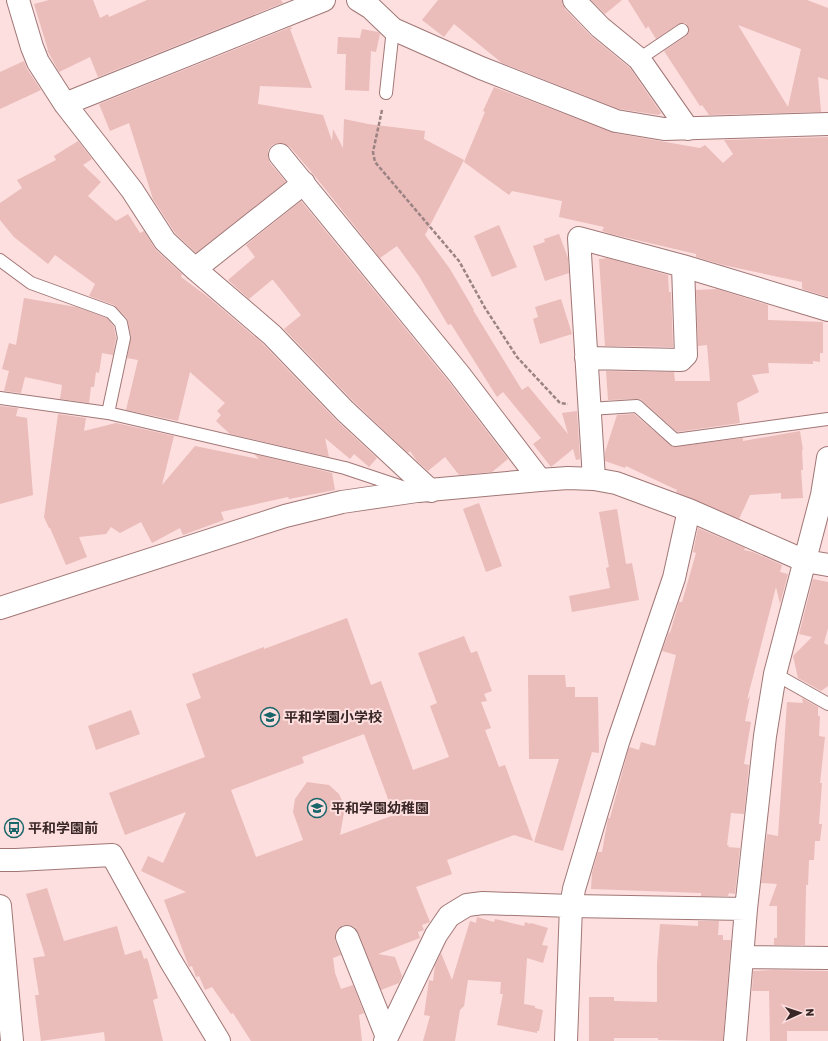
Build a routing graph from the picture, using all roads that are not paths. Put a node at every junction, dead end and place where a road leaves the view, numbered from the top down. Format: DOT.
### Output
graph roads {
  1 [pos="18,0"];
  2 [pos="324,0"];
  3 [pos="358,0"];
  4 [pos="574,0"];
  5 [pos="393,29"];
  6 [pos="682,30"];
  7 [pos="639,59"];
  8 [pos="386,94"];
  9 [pos="66,104"];
  10 [pos="828,124"];
  11 [pos="688,129"];
  12 [pos="280,155"];
  13 [pos="304,183"];
  14 [pos="0,260"];
  15 [pos="682,266"];
  16 [pos="195,269"];
  17 [pos="828,310"];
  18 [pos="586,358"];
  19 [pos="0,398"];
  20 [pos="589,407"];
  21 [pos="108,413"];
  22 [pos="828,419"];
  23 [pos="828,458"];
  24 [pos="594,479"];
  25 [pos="540,480"];
  26 [pos="424,491"];
  27 [pos="689,510"];
  28 [pos="805,560"];
  29 [pos="828,564"];
  30 [pos="0,608"];
  31 [pos="775,674"];
  32 [pos="828,704"];
  33 [pos="0,860"];
  34 [pos="0,906"];
  35 [pos="571,906"];
  36 [pos="746,909"];
  37 [pos="347,937"];
  38 [pos="742,957"];
  39 [pos="828,958"];
  40 [pos="386,1039"];
  41 [pos="12,1041"];
  42 [pos="219,1041"];
  43 [pos="566,1041"];
  44 [pos="736,1041"];
  1 -- 9 [label="street"];
  2 -- 9 [label="street"];
  3 -- 5 [label="street"];
  4 -- 7 [label="street"];
  5 -- 8 [label="lane"];
  5 -- 11 [label="street"];
  6 -- 7 [label="lane"];
  7 -- 11 [label="street"];
  9 -- 16 [label="street"];
  10 -- 11 [label="street"];
  12 -- 13 [label="street"];
  13 -- 16 [label="street"];
  13 -- 25 [label="street"];
  14 -- 21 [label="lane"];
  15 -- 17 [label="street"];
  15 -- 18 [label="street"];
  15 -- 18 [label="street"];
  16 -- 26 [label="street"];
  18 -- 20 [label="street"];
  19 -- 21 [label="lane"];
  20 -- 22 [label="lane"];
  20 -- 24 [label="street"];
  21 -- 26 [label="lane"];
  23 -- 28 [label="street"];
  24 -- 25 [label="street"];
  24 -- 27 [label="street"];
  25 -- 26 [label="street"];
  26 -- 30 [label="street"];
  27 -- 28 [label="street"];
  27 -- 35 [label="street"];
  28 -- 29 [label="street"];
  28 -- 31 [label="street"];
  31 -- 32 [label="lane"];
  31 -- 36 [label="street"];
  33 -- 42 [label="street"];
  34 -- 41 [label="street"];
  35 -- 36 [label="street"];
  35 -- 40 [label="street"];
  35 -- 43 [label="street"];
  36 -- 38 [label="street"];
  37 -- 40 [label="street"];
  38 -- 39 [label="street"];
  38 -- 44 [label="street"];
}
